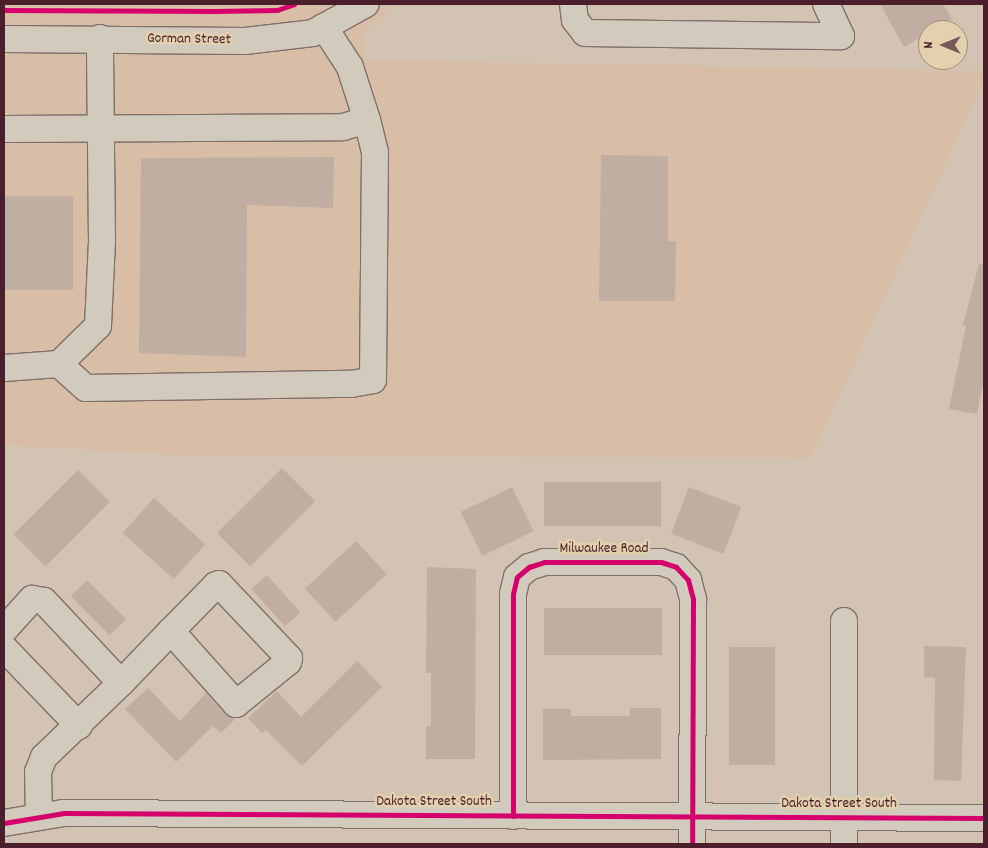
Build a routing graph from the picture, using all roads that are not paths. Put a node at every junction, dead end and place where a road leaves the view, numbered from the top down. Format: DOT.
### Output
graph roads {
  1 [pos="366,4"];
  2 [pos="573,4"];
  3 [pos="826,4"];
  4 [pos="324,27"];
  5 [pos="100,38"];
  6 [pos="4,39"];
  7 [pos="367,120"];
  8 [pos="101,126"];
  9 [pos="4,129"];
  10 [pos="59,364"];
  11 [pos="4,368"];
  12 [pos="844,621"];
  13 [pos="4,630"];
  14 [pos="171,631"];
  15 [pos="4,648"];
  16 [pos="121,683"];
  17 [pos="79,726"];
  18 [pos="513,816"];
  19 [pos="39,817"];
  20 [pos="844,817"];
  21 [pos="691,818"];
  22 [pos="984,818"];
  23 [pos="4,823"];
  24 [pos="692,844"];
  25 [pos="844,844"];
  1 -- 4 [label="street, Gorman Street"];
  2 -- 3 [label="street"];
  4 -- 5 [label="street, Gorman Street"];
  4 -- 7 [label="street"];
  5 -- 6 [label="street, Gorman Street"];
  5 -- 8 [label="street"];
  7 -- 8 [label="street"];
  7 -- 10 [label="street"];
  8 -- 9 [label="street"];
  8 -- 10 [label="street"];
  10 -- 11 [label="street"];
  12 -- 20 [label="street"];
  13 -- 16 [label="street"];
  14 -- 14 [label="street"];
  14 -- 16 [label="street"];
  15 -- 17 [label="street"];
  16 -- 17 [label="street"];
  17 -- 19 [label="street"];
  18 -- 19 [label="street, Dakota Street South"];
  18 -- 21 [label="street, Dakota Street South"];
  18 -- 21 [label="street, Milwaukee Road"];
  19 -- 23 [label="street, Dakota Street South"];
  20 -- 21 [label="street, Dakota Street South"];
  20 -- 22 [label="street, Dakota Street South"];
  20 -- 25 [label="street"];
  21 -- 24 [label="street, Milwaukee Road"];
}
